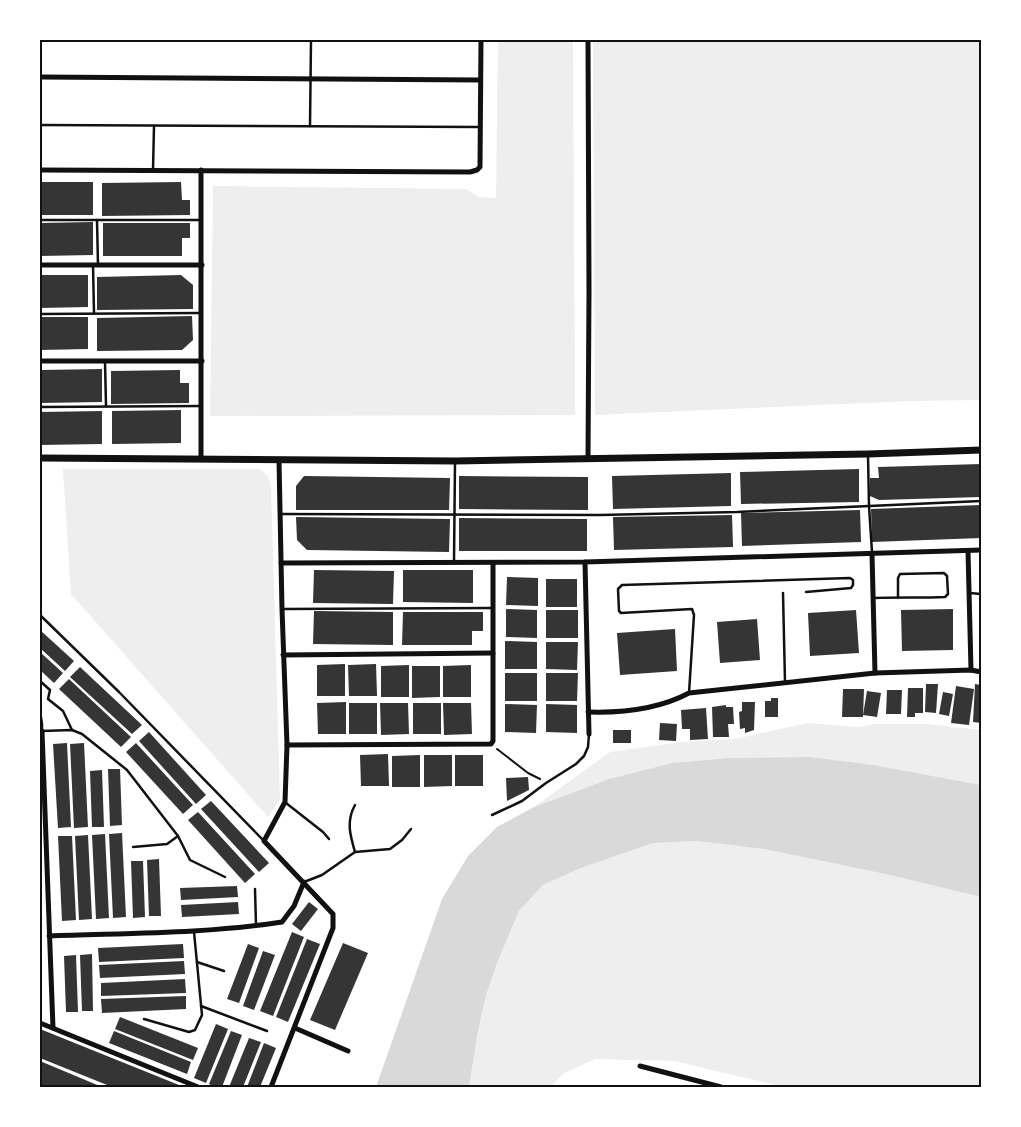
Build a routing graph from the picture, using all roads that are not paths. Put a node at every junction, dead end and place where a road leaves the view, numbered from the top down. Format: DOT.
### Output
graph roads {
  1 [pos="311,40"];
  2 [pos="481,40"];
  3 [pos="588,40"];
  4 [pos="40,77"];
  5 [pos="310,79"];
  6 [pos="480,80"];
  7 [pos="40,125"];
  8 [pos="154,126"];
  9 [pos="310,127"];
  10 [pos="480,127"];
  11 [pos="40,170"];
  12 [pos="153,170"];
  13 [pos="202,170"];
  14 [pos="40,220"];
  15 [pos="97,220"];
  16 [pos="202,220"];
  17 [pos="40,265"];
  18 [pos="96,265"];
  19 [pos="202,265"];
  20 [pos="94,313"];
  21 [pos="202,313"];
  22 [pos="40,314"];
  23 [pos="40,361"];
  24 [pos="105,361"];
  25 [pos="202,361"];
  26 [pos="106,406"];
  27 [pos="202,406"];
  28 [pos="40,408"];
  29 [pos="981,450"];
  30 [pos="868,454"];
  31 [pos="40,458"];
  32 [pos="201,459"];
  33 [pos="588,459"];
  34 [pos="279,460"];
  35 [pos="455,460"];
  36 [pos="981,501"];
  37 [pos="869,506"];
  38 [pos="280,514"];
  39 [pos="455,514"];
  40 [pos="968,550"];
  41 [pos="981,550"];
  42 [pos="872,554"];
  43 [pos="454,562"];
  44 [pos="585,562"];
  45 [pos="281,563"];
  46 [pos="492,563"];
  47 [pos="806,592"];
  48 [pos="970,592"];
  49 [pos="783,593"];
  50 [pos="981,594"];
  51 [pos="874,598"];
  52 [pos="898,598"];
  53 [pos="493,608"];
  54 [pos="282,609"];
  55 [pos="40,615"];
  56 [pos="493,653"];
  57 [pos="283,655"];
  58 [pos="971,670"];
  59 [pos="981,672"];
  60 [pos="875,673"];
  61 [pos="40,681"];
  62 [pos="785,682"];
  63 [pos="689,693"];
  64 [pos="40,711"];
  65 [pos="588,712"];
  66 [pos="72,730"];
  67 [pos="41,732"];
  68 [pos="589,734"];
  69 [pos="287,745"];
  70 [pos="285,802"];
  71 [pos="355,805"];
  72 [pos="492,815"];
  73 [pos="411,829"];
  74 [pos="178,836"];
  75 [pos="329,839"];
  76 [pos="264,841"];
  77 [pos="133,847"];
  78 [pos="355,852"];
  79 [pos="40,864"];
  80 [pos="47,864"];
  81 [pos="225,877"];
  82 [pos="304,882"];
  83 [pos="255,889"];
  84 [pos="256,926"];
  85 [pos="194,931"];
  86 [pos="49,936"];
  87 [pos="197,962"];
  88 [pos="224,971"];
  89 [pos="201,1006"];
  90 [pos="144,1018"];
  91 [pos="40,1023"];
  92 [pos="53,1028"];
  93 [pos="295,1028"];
  94 [pos="266,1031"];
  95 [pos="348,1051"];
  96 [pos="640,1066"];
  97 [pos="198,1087"];
  98 [pos="272,1087"];
  99 [pos="721,1087"];
  1 -- 5 [label="lane"];
  2 -- 6 [label="street"];
  3 -- 33 [label="street"];
  4 -- 5 [label="street"];
  5 -- 6 [label="street"];
  5 -- 9 [label="lane"];
  6 -- 10 [label="street"];
  7 -- 8 [label="lane"];
  8 -- 9 [label="lane"];
  8 -- 12 [label="lane"];
  9 -- 10 [label="lane"];
  10 -- 13 [label="street"];
  11 -- 12 [label="street"];
  12 -- 13 [label="street"];
  13 -- 16 [label="street"];
  14 -- 15 [label="lane"];
  15 -- 16 [label="lane"];
  15 -- 18 [label="lane"];
  16 -- 19 [label="street"];
  17 -- 18 [label="street"];
  18 -- 19 [label="street"];
  18 -- 20 [label="lane"];
  19 -- 21 [label="street"];
  20 -- 21 [label="lane"];
  20 -- 22 [label="lane"];
  21 -- 25 [label="street"];
  23 -- 24 [label="street"];
  24 -- 25 [label="street"];
  24 -- 26 [label="lane"];
  25 -- 27 [label="street"];
  26 -- 27 [label="lane"];
  26 -- 28 [label="lane"];
  27 -- 32 [label="street"];
  29 -- 30 [label="main road"];
  30 -- 33 [label="main road"];
  30 -- 37 [label="lane"];
  31 -- 32 [label="main road"];
  32 -- 34 [label="main road"];
  33 -- 35 [label="main road"];
  34 -- 35 [label="main road"];
  34 -- 38 [label="street"];
  35 -- 39 [label="lane"];
  36 -- 37 [label="lane"];
  37 -- 39 [label="lane"];
  37 -- 42 [label="lane"];
  38 -- 39 [label="lane"];
  38 -- 45 [label="street"];
  39 -- 43 [label="lane"];
  40 -- 41 [label="street"];
  40 -- 42 [label="street"];
  40 -- 48 [label="street"];
  42 -- 44 [label="street"];
  42 -- 51 [label="street"];
  43 -- 45 [label="street"];
  43 -- 46 [label="street"];
  44 -- 46 [label="street"];
  44 -- 65 [label="street"];
  45 -- 54 [label="street"];
  46 -- 53 [label="street"];
  47 -- 63 [label="lane"];
  48 -- 50 [label="lane"];
  48 -- 58 [label="street"];
  49 -- 62 [label="lane"];
  51 -- 52 [label="lane"];
  51 -- 60 [label="street"];
  52 -- 52 [label="lane"];
  53 -- 54 [label="lane"];
  53 -- 56 [label="street"];
  54 -- 57 [label="street"];
  55 -- 76 [label="lane"];
  56 -- 57 [label="street"];
  56 -- 69 [label="street"];
  57 -- 69 [label="street"];
  58 -- 59 [label="street"];
  58 -- 60 [label="street"];
  60 -- 62 [label="street"];
  61 -- 66 [label="lane"];
  62 -- 63 [label="street"];
  63 -- 65 [label="street"];
  64 -- 67 [label="lane"];
  65 -- 68 [label="street"];
  66 -- 67 [label="lane"];
  66 -- 74 [label="lane"];
  67 -- 80 [label="street"];
  68 -- 72 [label="lane"];
  69 -- 70 [label="street"];
  70 -- 75 [label="lane"];
  70 -- 76 [label="street"];
  71 -- 78 [label="lane"];
  73 -- 78 [label="lane"];
  74 -- 77 [label="lane"];
  74 -- 81 [label="lane"];
  76 -- 82 [label="street"];
  78 -- 82 [label="lane"];
  79 -- 80 [label="lane"];
  80 -- 86 [label="street"];
  82 -- 84 [label="street"];
  82 -- 93 [label="street"];
  83 -- 84 [label="lane"];
  84 -- 85 [label="street"];
  85 -- 86 [label="street"];
  85 -- 87 [label="lane"];
  86 -- 92 [label="street"];
  87 -- 88 [label="lane"];
  87 -- 89 [label="lane"];
  89 -- 90 [label="lane"];
  89 -- 94 [label="lane"];
  91 -- 92 [label="street"];
  92 -- 97 [label="street"];
  93 -- 95 [label="street"];
  93 -- 98 [label="street"];
  96 -- 99 [label="street"];
}
